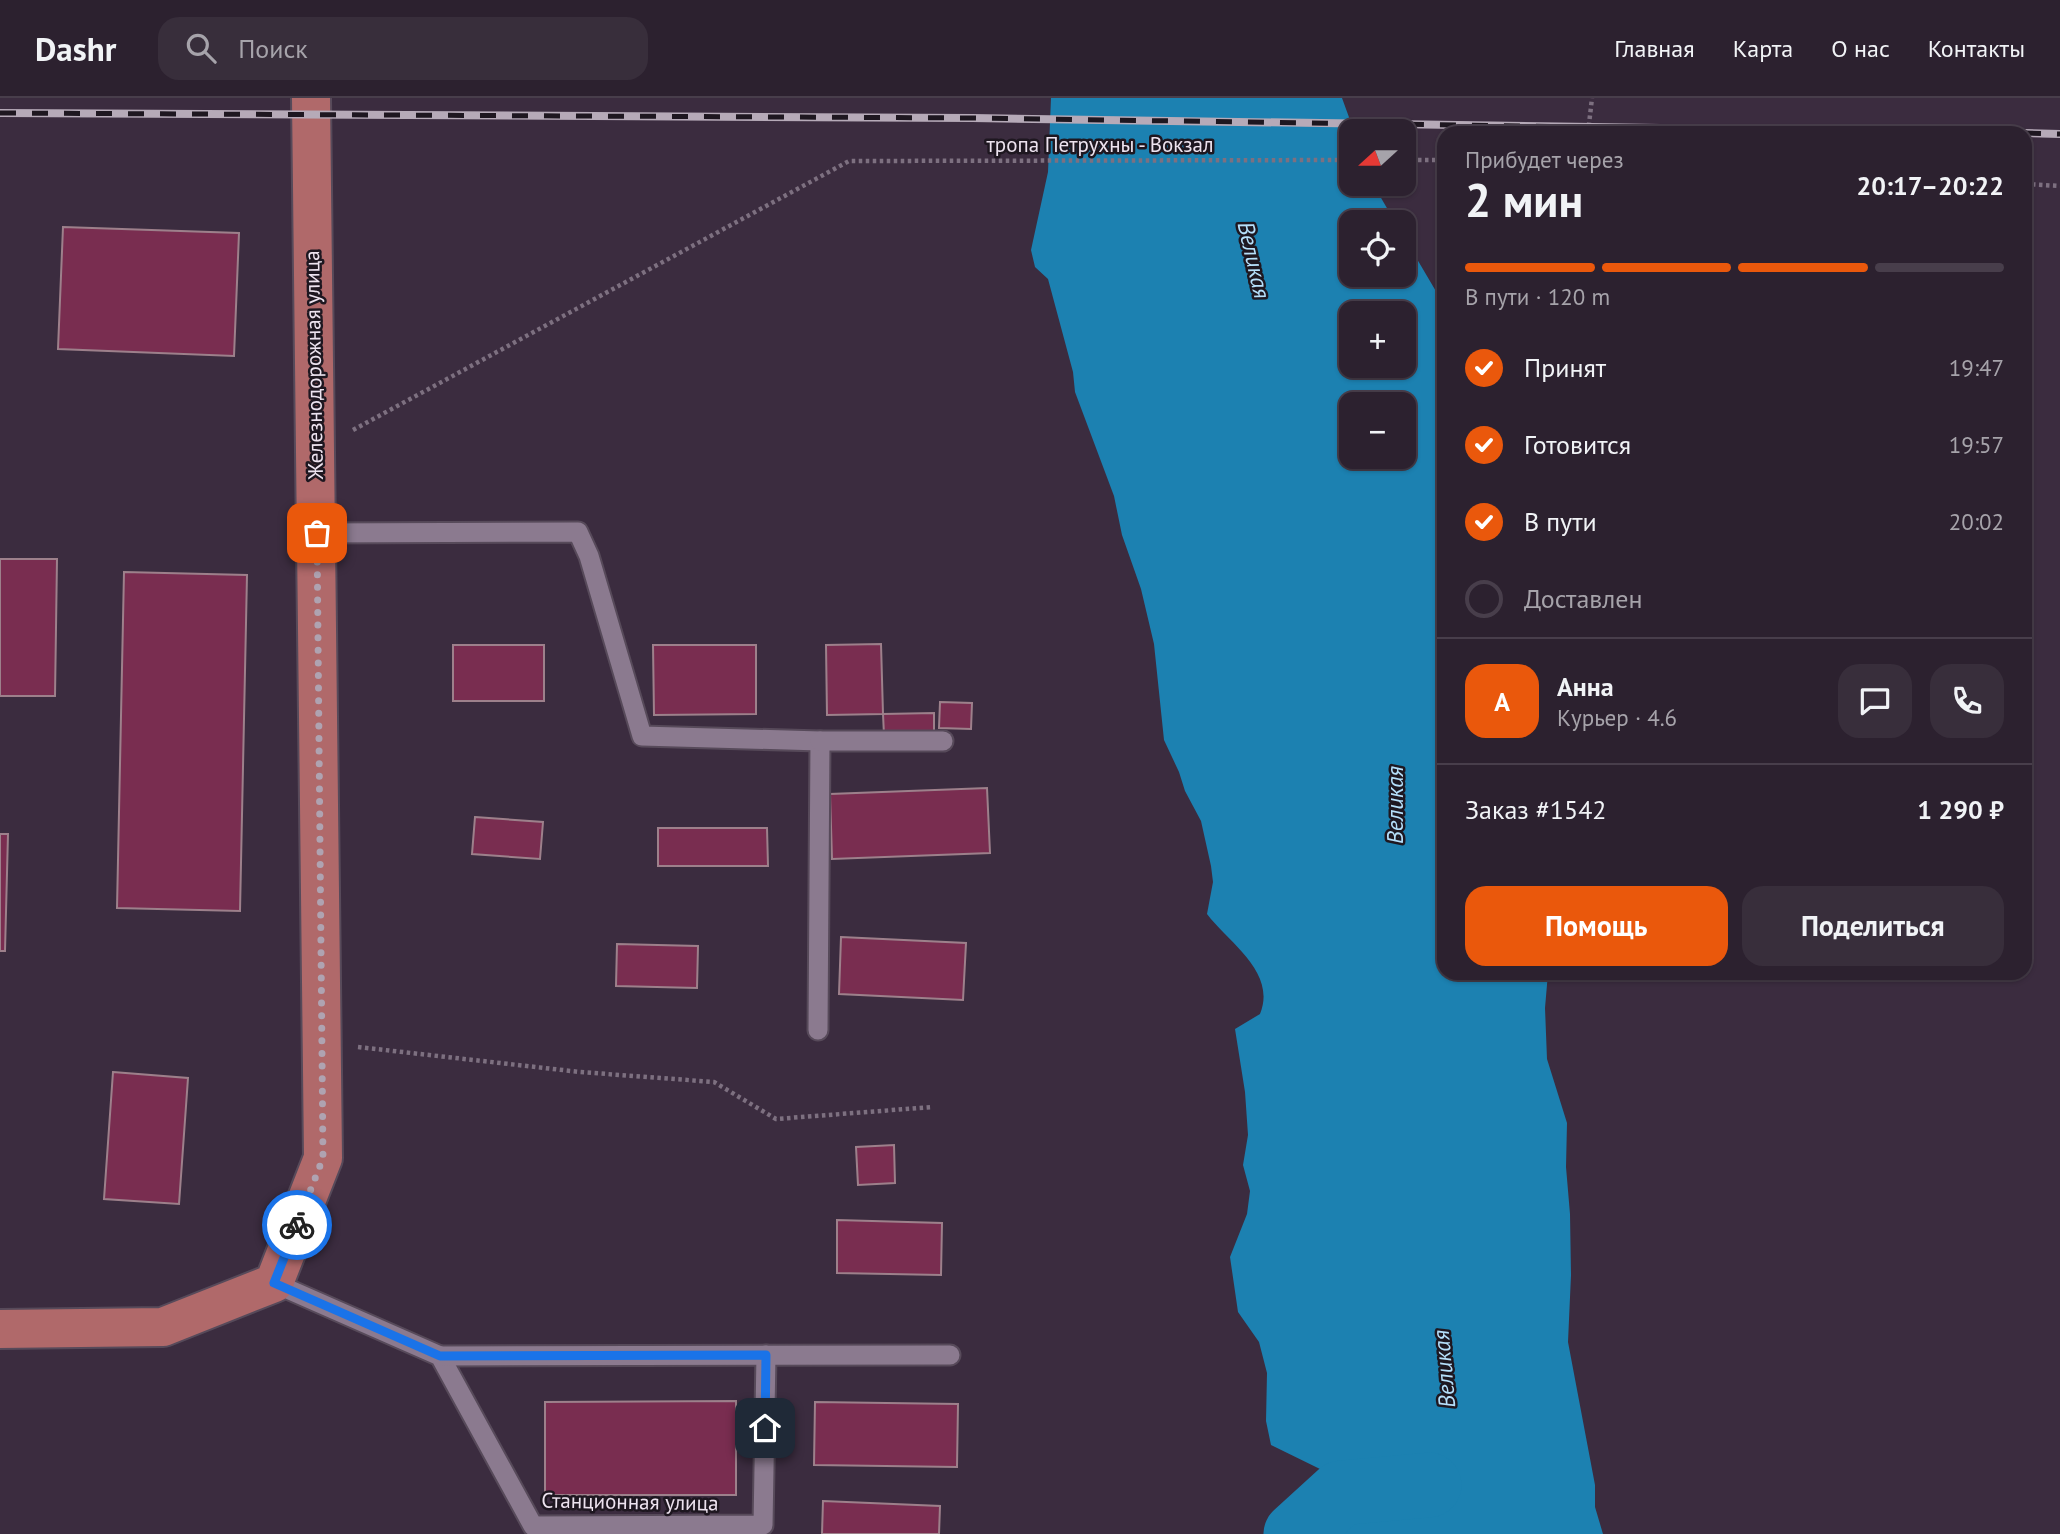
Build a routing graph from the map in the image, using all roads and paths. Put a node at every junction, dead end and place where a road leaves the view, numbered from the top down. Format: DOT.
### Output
graph roads {
  1 [pos="1592,98"];
  2 [pos="310,110"];
  3 [pos="1589,126"];
  4 [pos="1339,160"];
  5 [pos="1416,160"];
  6 [pos="1437,160"];
  7 [pos="2032,184"];
  8 [pos="2060,186"];
  9 [pos="315,451"];
  10 [pos="317,533"];
  11 [pos="820,741"];
  12 [pos="943,741"];
  13 [pos="818,1030"];
  14 [pos="322,1043"];
  15 [pos="932,1107"];
  16 [pos="274,1283"];
  17 [pos="0,1329"];
  18 [pos="766,1355"];
  19 [pos="950,1355"];
  20 [pos="440,1356"];
  1 -- 3 [label="path"];
  2 -- 9 [label="main road, Железнодорожная улица"];
  4 -- 9 [label="path, тропа Петрухны - Вокзал"];
  5 -- 6 [label="path"];
  7 -- 8 [label="path"];
  9 -- 10 [label="main road, Железнодорожная улица"];
  10 -- 11 [label="lane"];
  10 -- 14 [label="main road, Железнодорожная улица"];
  11 -- 12 [label="lane"];
  11 -- 13 [label="lane"];
  14 -- 15 [label="path"];
  14 -- 16 [label="main road, Железнодорожная улица"];
  16 -- 17 [label="main road"];
  16 -- 20 [label="lane"];
  18 -- 19 [label="lane"];
  18 -- 20 [label="lane"];
  18 -- 20 [label="lane, Станционная улица"];
}
